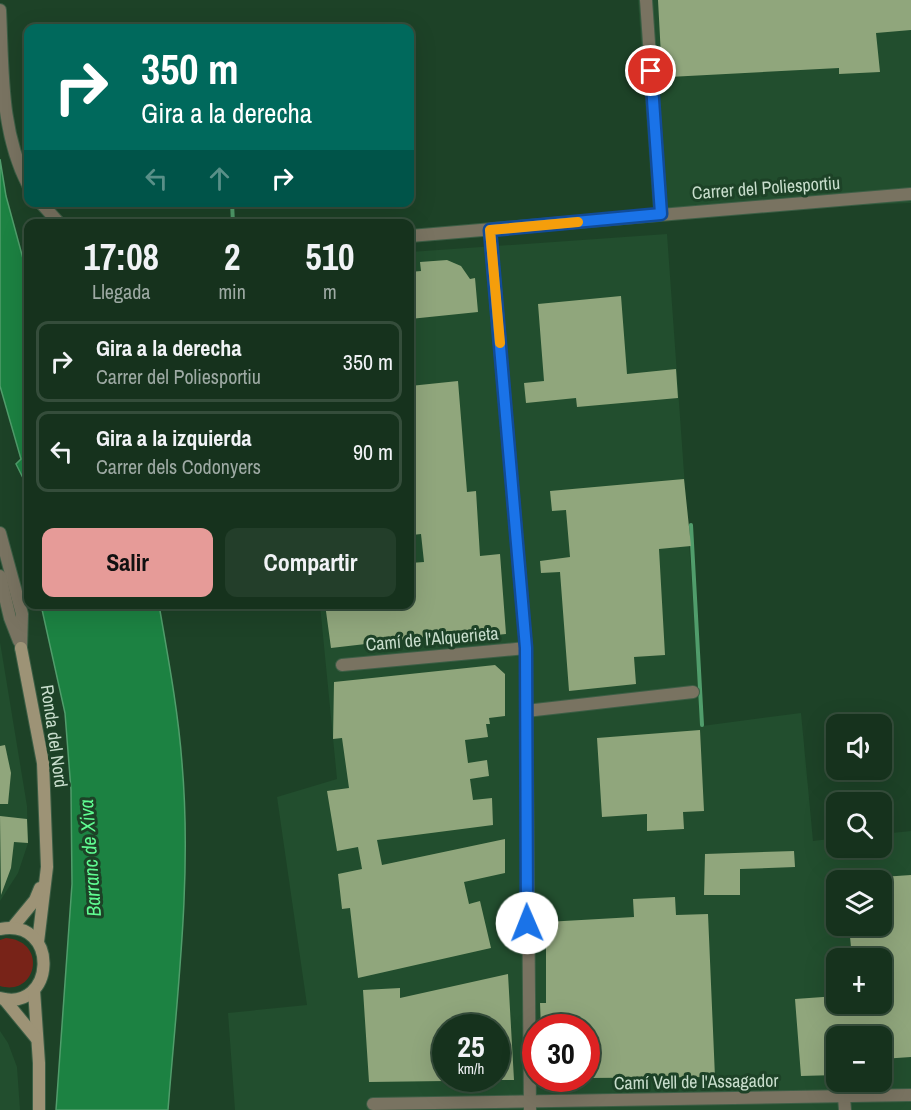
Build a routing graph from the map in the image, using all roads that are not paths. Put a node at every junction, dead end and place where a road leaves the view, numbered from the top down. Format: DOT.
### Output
graph roads {
  1 [pos="646,0"];
  2 [pos="0,10"];
  3 [pos="24,177"];
  4 [pos="911,194"];
  5 [pos="45,207"];
  6 [pos="661,214"];
  7 [pos="55,219"];
  8 [pos="490,230"];
  9 [pos="414,236"];
  10 [pos="0,533"];
  11 [pos="0,576"];
  12 [pos="21,648"];
  13 [pos="526,648"];
  14 [pos="342,665"];
  15 [pos="693,692"];
  16 [pos="526,711"];
  17 [pos="47,867"];
  18 [pos="6,928"];
  19 [pos="38,942"];
  20 [pos="34,990"];
  21 [pos="2,999"];
  22 [pos="36,1038"];
  23 [pos="39,1063"];
  24 [pos="911,1095"];
  25 [pos="844,1096"];
  26 [pos="373,1104"];
  27 [pos="529,1107"];
  28 [pos="30,1110"];
  29 [pos="39,1110"];
  30 [pos="845,1110"];
  1 -- 6 [label="street"];
  2 -- 3 [label="street"];
  4 -- 6 [label="street, Carrer del Poliesportiu"];
  5 -- 7 [label="street"];
  6 -- 8 [label="street, Carrer del Poliesportiu"];
  8 -- 9 [label="street, Carrer del Poliesportiu"];
  8 -- 13 [label="street, Camí de l'Alquerieta"];
  10 -- 12 [label="street, Ronda del Nord"];
  11 -- 12 [label="street, Ronda del Nord"];
  12 -- 17 [label="street, Ronda del Nord"];
  13 -- 14 [label="street, Camí de l'Alquerieta"];
  13 -- 16 [label="street, Camí de l'Alquerieta"];
  15 -- 16 [label="street"];
  16 -- 27 [label="street, Camí de l'Alquerieta"];
  17 -- 18 [label="street, Ronda del Nord"];
  17 -- 19 [label="street, Ronda del Nord"];
  18 -- 19 [label="street"];
  19 -- 20 [label="street, Ronda del Nord"];
  20 -- 21 [label="street"];
  20 -- 22 [label="street"];
  21 -- 22 [label="street"];
  22 -- 23 [label="street"];
  23 -- 28 [label="street"];
  23 -- 29 [label="street"];
  24 -- 25 [label="street, Camí Vell de l'Assagador"];
  25 -- 27 [label="street, Camí Vell de l'Assagador"];
  25 -- 30 [label="street"];
  26 -- 27 [label="street, Camí Vell de l'Assagador"];
}
